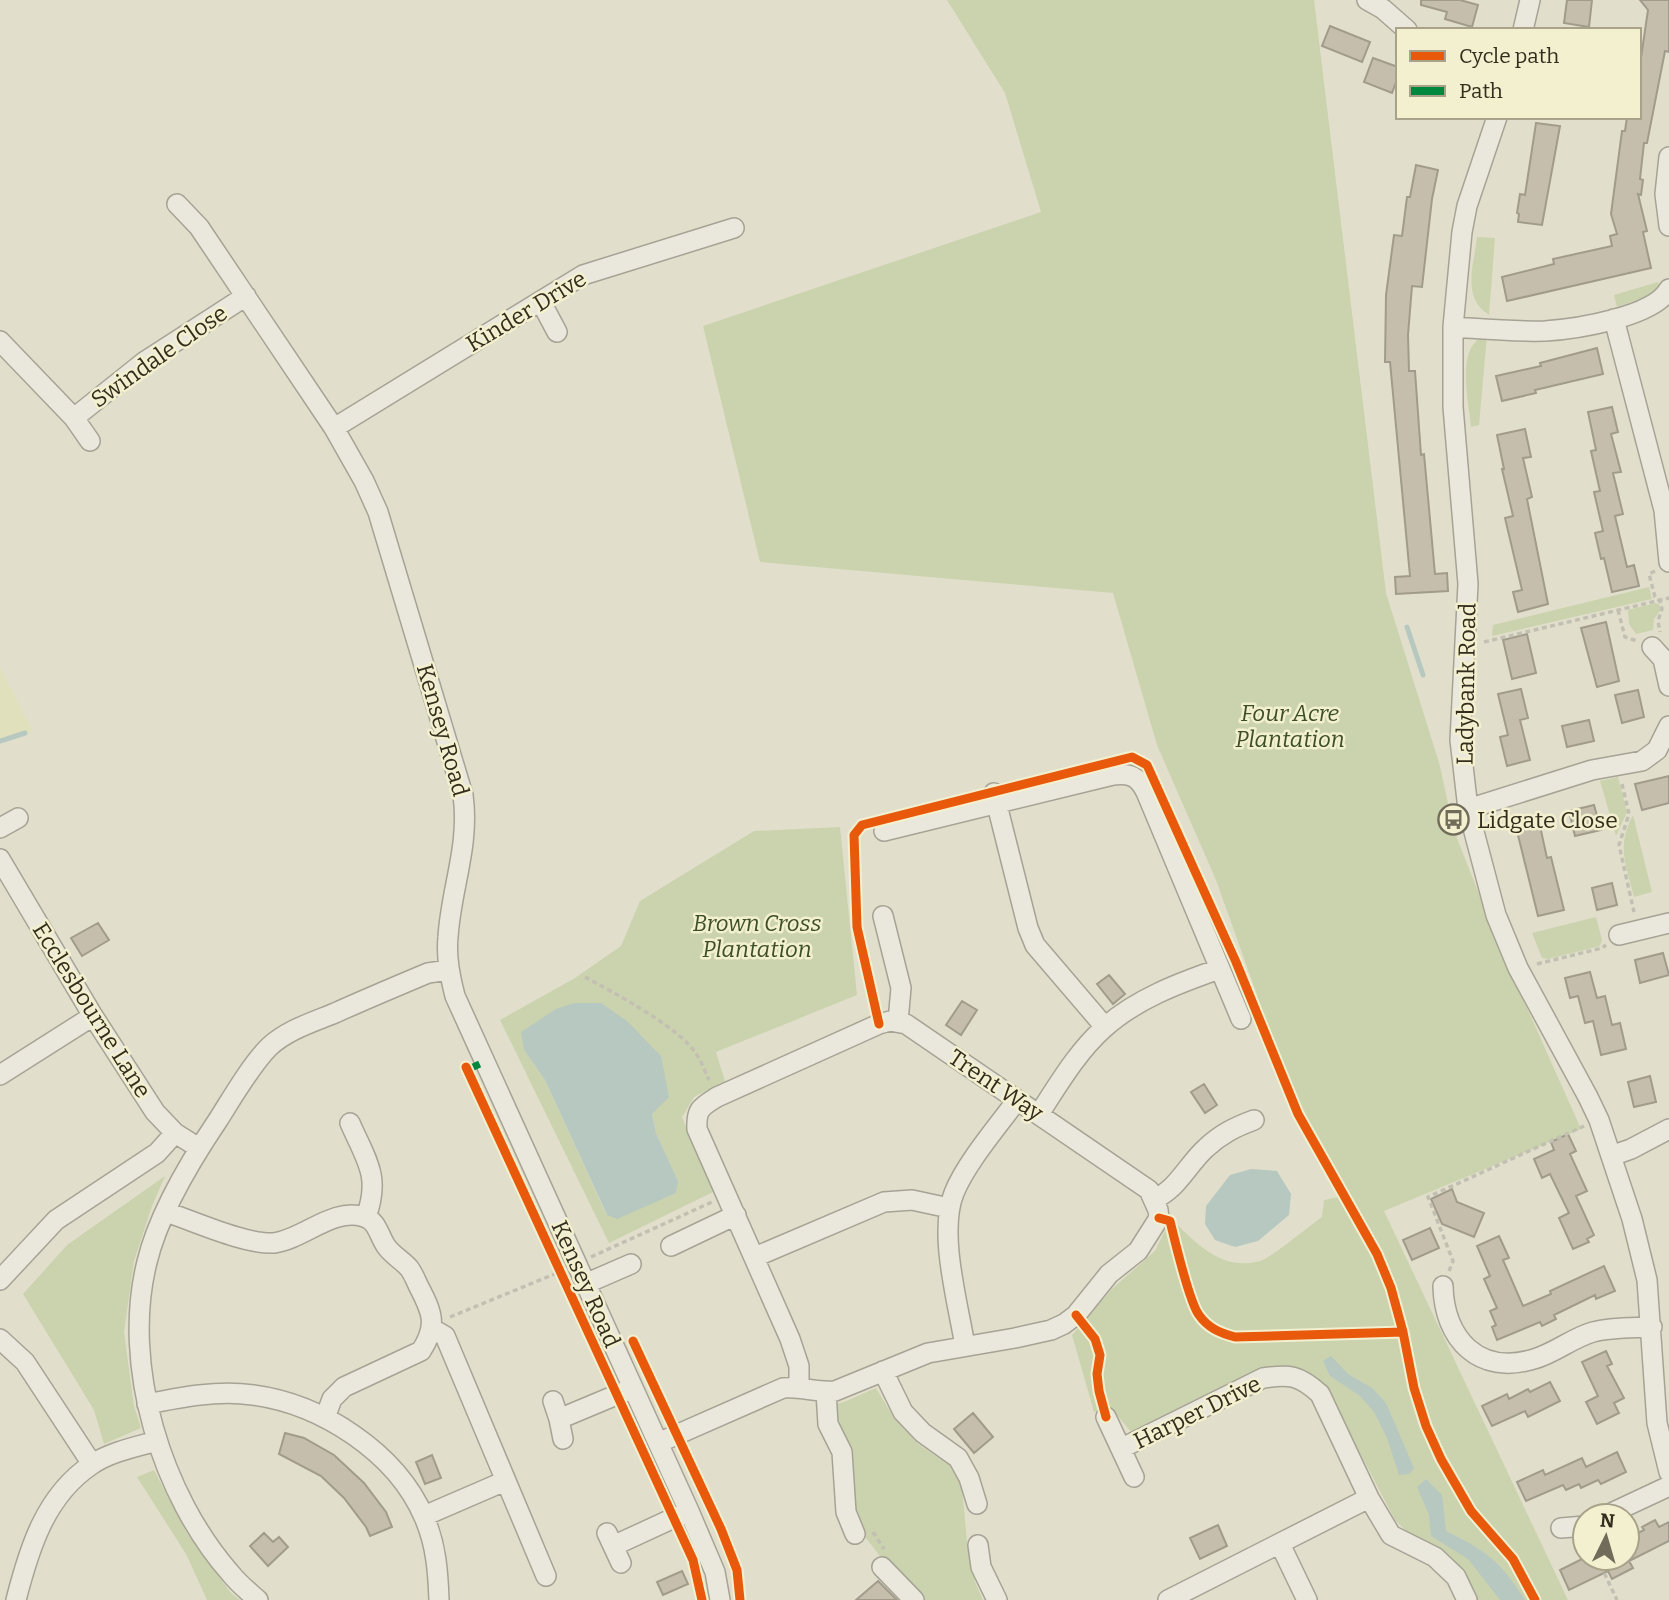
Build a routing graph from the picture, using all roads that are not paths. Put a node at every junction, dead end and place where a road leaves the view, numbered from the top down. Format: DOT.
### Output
graph roads {
  1 [pos="1367,0"];
  2 [pos="1530,0"];
  3 [pos="1405,28"];
  4 [pos="1523,28"];
  5 [pos="1496,119"];
  6 [pos="1669,157"];
  7 [pos="177,204"];
  8 [pos="1669,226"];
  9 [pos="734,228"];
  10 [pos="1669,289"];
  11 [pos="246,296"];
  12 [pos="541,302"];
  13 [pos="1614,319"];
  14 [pos="1453,327"];
  15 [pos="557,332"];
  16 [pos="0,341"];
  17 [pos="74,418"];
  18 [pos="334,428"];
  19 [pos="90,441"];
  20 [pos="1664,565"];
  21 [pos="1652,647"];
  22 [pos="1669,686"];
  23 [pos="1669,726"];
  24 [pos="995,798"];
  25 [pos="1468,809"];
  26 [pos="18,818"];
  27 [pos="0,828"];
  28 [pos="884,831"];
  29 [pos="0,859"];
  30 [pos="883,916"];
  31 [pos="1669,923"];
  32 [pos="1628,932"];
  33 [pos="1219,969"];
  34 [pos="449,970"];
  35 [pos="93,1016"];
  36 [pos="1241,1019"];
  37 [pos="898,1021"];
  38 [pos="1105,1027"];
  39 [pos="0,1075"];
  40 [pos="1017,1100"];
  41 [pos="1039,1114"];
  42 [pos="1254,1120"];
  43 [pos="350,1123"];
  44 [pos="1669,1129"];
  45 [pos="176,1133"];
  46 [pos="200,1148"];
  47 [pos="1611,1156"];
  48 [pos="1154,1199"];
  49 [pos="949,1208"];
  50 [pos="166,1212"];
  51 [pos="736,1215"];
  52 [pos="366,1217"];
  53 [pos="671,1246"];
  54 [pos="755,1257"];
  55 [pos="631,1264"];
  56 [pos="0,1280"];
  57 [pos="576,1284"];
  58 [pos="1443,1286"];
  59 [pos="1651,1327"];
  60 [pos="431,1328"];
  61 [pos="0,1339"];
  62 [pos="965,1346"];
  63 [pos="883,1371"];
  64 [pos="1662,1375"];
  65 [pos="799,1387"];
  66 [pos="633,1388"];
  67 [pos="826,1392"];
  68 [pos="147,1404"];
  69 [pos="1106,1417"];
  70 [pos="324,1418"];
  71 [pos="563,1439"];
  72 [pos="157,1441"];
  73 [pos="658,1443"];
  74 [pos="1122,1448"];
  75 [pos="92,1464"];
  76 [pos="1669,1472"];
  77 [pos="1135,1477"];
  78 [pos="505,1481"];
  79 [pos="1669,1486"];
  80 [pos="1369,1498"];
  81 [pos="1635,1502"];
  82 [pos="977,1504"];
  83 [pos="689,1511"];
  84 [pos="424,1516"];
  85 [pos="1571,1527"];
  86 [pos="1561,1528"];
  87 [pos="863,1533"];
  88 [pos="1280,1544"];
  89 [pos="978,1545"];
  90 [pos="614,1547"];
  91 [pos="883,1559"];
  92 [pos="546,1576"];
  93 [pos="16,1600"];
  94 [pos="258,1600"];
  95 [pos="439,1600"];
  96 [pos="720,1600"];
  97 [pos="914,1600"];
  98 [pos="997,1600"];
  99 [pos="1168,1600"];
  100 [pos="1307,1600"];
  101 [pos="1467,1600"];
  1 -- 3 [label="street"];
  2 -- 4 [label="street"];
  5 -- 14 [label="street, Ladybank Road"];
  6 -- 8 [label="street"];
  7 -- 11 [label="street, Kensey Road"];
  9 -- 12 [label="street, Kinder Drive"];
  10 -- 13 [label="street"];
  11 -- 17 [label="street, Swindale Close"];
  11 -- 18 [label="street, Kensey Road"];
  12 -- 15 [label="street"];
  12 -- 18 [label="street, Kinder Drive"];
  13 -- 14 [label="street"];
  13 -- 20 [label="street"];
  14 -- 25 [label="street, Ladybank Road"];
  16 -- 17 [label="street, Swindale Close"];
  17 -- 19 [label="street, Swindale Close"];
  18 -- 34 [label="street, Kensey Road"];
  21 -- 22 [label="street"];
  23 -- 25 [label="street"];
  24 -- 28 [label="street"];
  24 -- 33 [label="street"];
  24 -- 38 [label="street"];
  25 -- 47 [label="street, Ladybank Road"];
  26 -- 27 [label="street"];
  29 -- 35 [label="street, Ecclesbourne Lane"];
  30 -- 37 [label="street"];
  31 -- 32 [label="street"];
  33 -- 36 [label="street"];
  33 -- 38 [label="street"];
  34 -- 46 [label="street"];
  34 -- 57 [label="street, Kensey Road"];
  35 -- 39 [label="street"];
  35 -- 45 [label="street, Ecclesbourne Lane"];
  37 -- 40 [label="street, Trent Way"];
  37 -- 51 [label="street"];
  38 -- 41 [label="street"];
  40 -- 41 [label="street, Trent Way"];
  40 -- 49 [label="street"];
  41 -- 48 [label="street, Trent Way"];
  42 -- 48 [label="street"];
  43 -- 52 [label="street"];
  44 -- 47 [label="street"];
  45 -- 46 [label="street, Ecclesbourne Lane"];
  45 -- 56 [label="street"];
  46 -- 50 [label="street"];
  47 -- 59 [label="street, Ladybank Road"];
  48 -- 62 [label="street"];
  49 -- 54 [label="street"];
  49 -- 62 [label="street"];
  50 -- 52 [label="street"];
  50 -- 68 [label="street"];
  51 -- 53 [label="street"];
  51 -- 54 [label="street"];
  52 -- 60 [label="street"];
  54 -- 65 [label="street"];
  55 -- 57 [label="street"];
  57 -- 66 [label="street, Kensey Road"];
  58 -- 59 [label="street"];
  59 -- 64 [label="street, Ladybank Road"];
  60 -- 70 [label="street"];
  60 -- 78 [label="street"];
  61 -- 75 [label="street"];
  62 -- 63 [label="street"];
  63 -- 67 [label="street"];
  63 -- 82 [label="street"];
  64 -- 76 [label="street, Ladybank Road"];
  65 -- 67 [label="street"];
  65 -- 73 [label="street"];
  66 -- 71 [label="street"];
  66 -- 73 [label="street, Kensey Road"];
  67 -- 87 [label="street"];
  68 -- 70 [label="street"];
  68 -- 72 [label="street"];
  69 -- 74 [label="street, Harper Drive"];
  70 -- 84 [label="street"];
  72 -- 75 [label="street"];
  72 -- 94 [label="street"];
  73 -- 83 [label="street, Kensey Road"];
  74 -- 77 [label="street, Harper Drive"];
  74 -- 80 [label="street, Harper Drive"];
  75 -- 93 [label="street"];
  78 -- 84 [label="street"];
  78 -- 92 [label="street"];
  79 -- 81 [label="street"];
  80 -- 88 [label="street"];
  80 -- 101 [label="street, Harper Drive"];
  83 -- 90 [label="street"];
  83 -- 96 [label="street, Kensey Road"];
  84 -- 95 [label="street"];
  85 -- 86 [label="street"];
  88 -- 99 [label="street"];
  88 -- 100 [label="street"];
  89 -- 98 [label="street"];
  91 -- 97 [label="street"];
}
